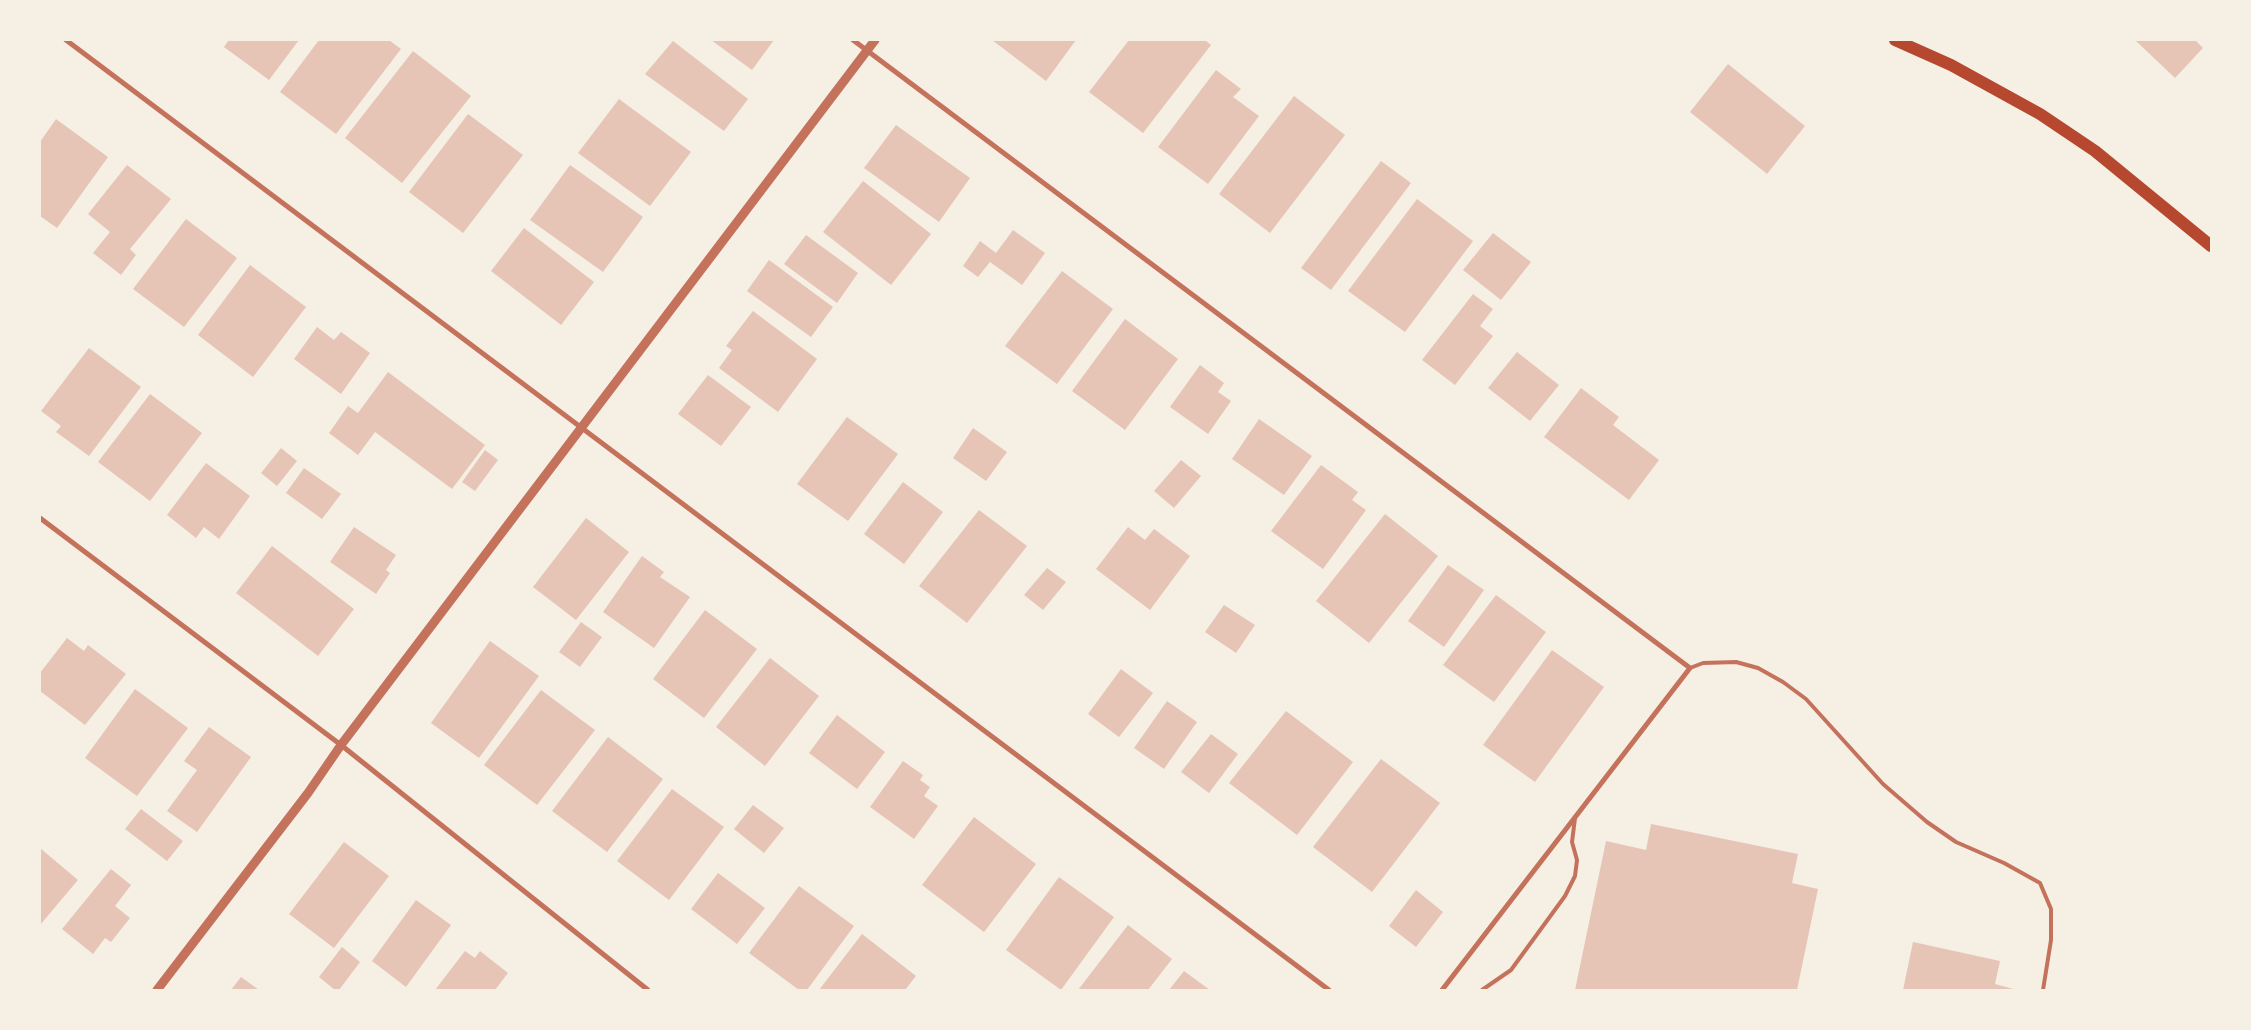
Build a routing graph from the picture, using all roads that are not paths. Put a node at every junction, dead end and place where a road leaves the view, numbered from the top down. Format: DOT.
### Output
graph roads {
  1 [pos="66,40"];
  2 [pos="853,40"];
  3 [pos="875,40"];
  4 [pos="1895,40"];
  5 [pos="866,51"];
  6 [pos="2211,246"];
  7 [pos="580,427"];
  8 [pos="40,518"];
  9 [pos="1690,668"];
  10 [pos="341,745"];
  11 [pos="1575,818"];
  12 [pos="157,990"];
  13 [pos="648,990"];
  14 [pos="1329,990"];
  15 [pos="1442,990"];
  16 [pos="1482,990"];
  17 [pos="2043,990"];
  1 -- 7 [label="street"];
  2 -- 5 [label="street"];
  3 -- 5 [label="street"];
  4 -- 6 [label="main road"];
  5 -- 7 [label="street"];
  5 -- 9 [label="street"];
  7 -- 10 [label="street"];
  7 -- 14 [label="street"];
  8 -- 10 [label="street"];
  9 -- 11 [label="street"];
  9 -- 17 [label="lane"];
  10 -- 12 [label="street"];
  10 -- 13 [label="street"];
  11 -- 15 [label="street"];
  11 -- 16 [label="lane"];
}
